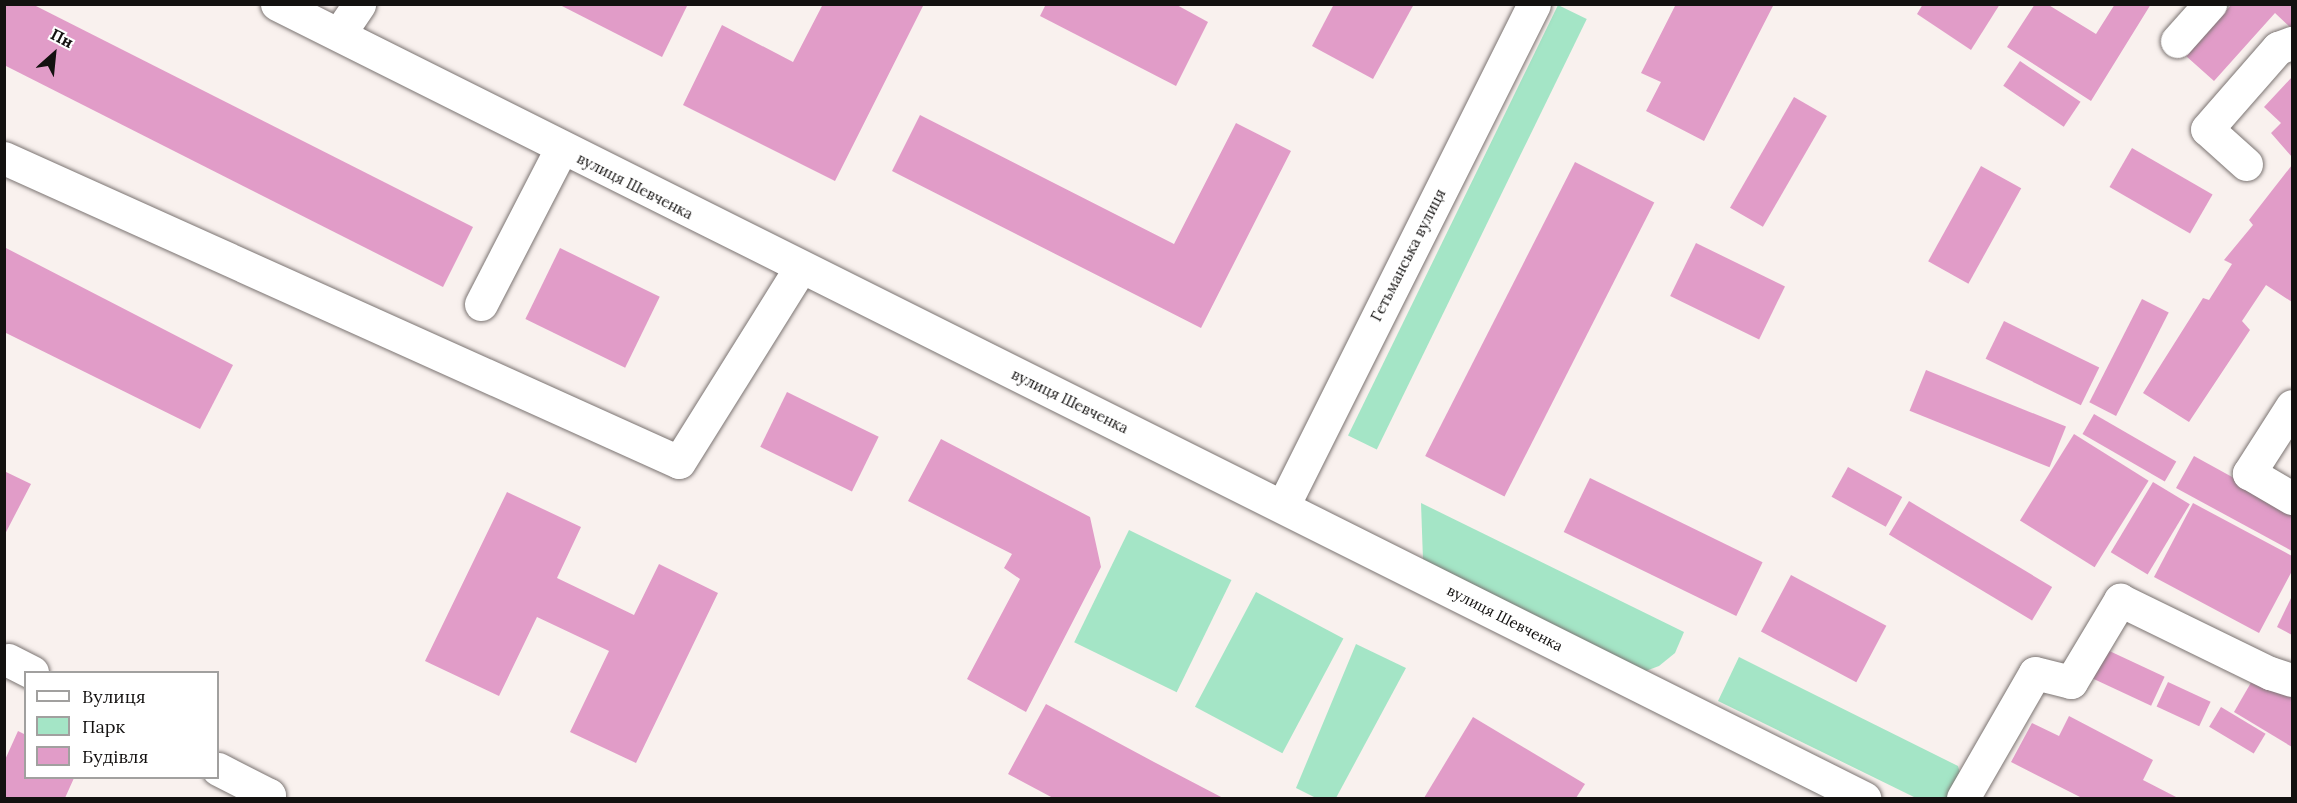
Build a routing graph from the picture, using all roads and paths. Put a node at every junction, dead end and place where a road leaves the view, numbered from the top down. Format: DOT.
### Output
graph roads {
  1 [pos="277,4"];
  2 [pos="359,4"];
  3 [pos="1534,4"];
  4 [pos="2210,4"];
  5 [pos="339,34"];
  6 [pos="2177,41"];
  7 [pos="2292,43"];
  8 [pos="561,149"];
  9 [pos="4,158"];
  10 [pos="2246,164"];
  11 [pos="800,268"];
  12 [pos="481,304"];
  13 [pos="2292,406"];
  14 [pos="2292,498"];
  15 [pos="1283,506"];
  16 [pos="2292,680"];
  17 [pos="219,770"];
  18 [pos="268,798"];
  19 [pos="1864,798"];
  20 [pos="1963,798"];
  1 -- 5 [label="street, вулиця Шевченка"];
  2 -- 5 [label="street"];
  3 -- 15 [label="street, Гетьманська вулиця"];
  4 -- 6 [label="street"];
  5 -- 8 [label="street, вулиця Шевченка"];
  7 -- 10 [label="street"];
  8 -- 11 [label="street, вулиця Шевченка"];
  8 -- 12 [label="street"];
  9 -- 11 [label="street"];
  11 -- 15 [label="street, вулиця Шевченка"];
  13 -- 14 [label="street"];
  15 -- 19 [label="street, вулиця Шевченка"];
  16 -- 20 [label="street"];
  17 -- 18 [label="street"];
}
